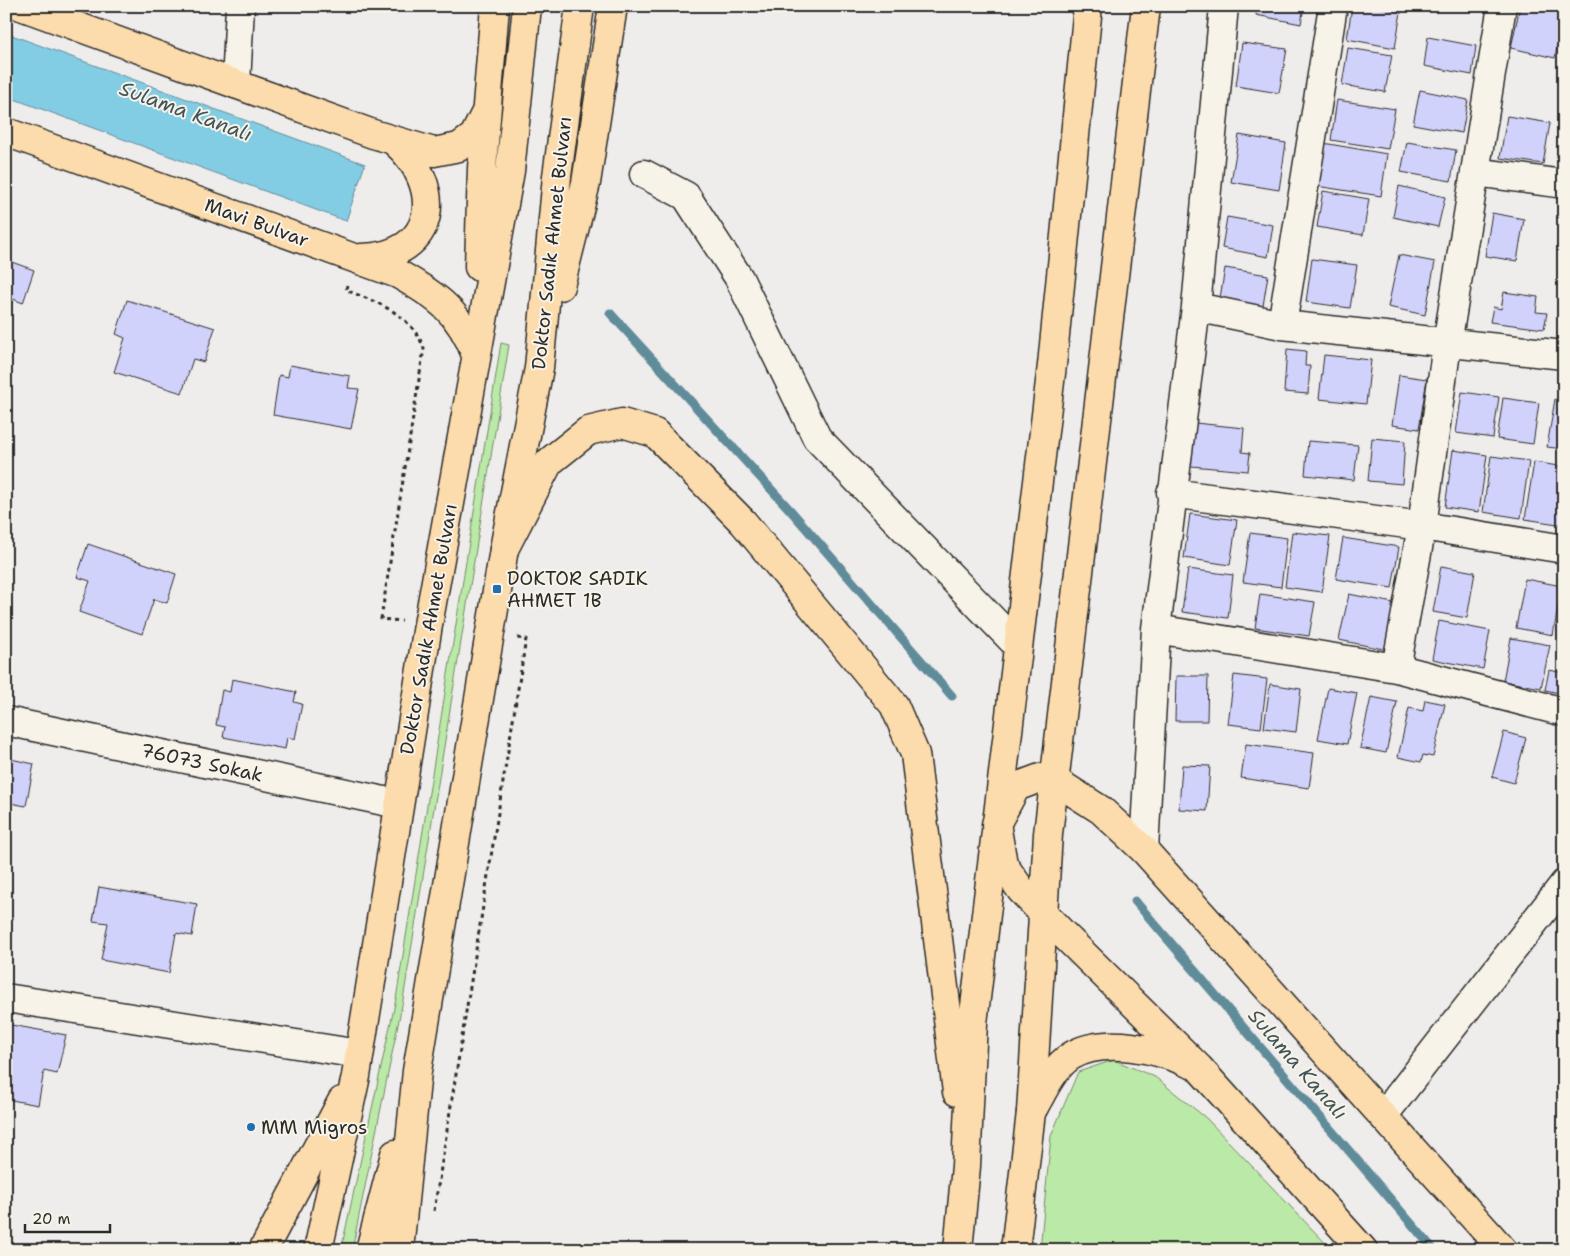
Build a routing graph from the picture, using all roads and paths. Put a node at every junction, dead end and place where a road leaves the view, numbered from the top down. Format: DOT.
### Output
graph roads {
  1 [pos="22,6"];
  2 [pos="240,6"];
  3 [pos="495,6"];
  4 [pos="527,6"];
  5 [pos="580,6"];
  6 [pos="613,6"];
  7 [pos="1088,6"];
  8 [pos="1146,6"];
  9 [pos="1224,6"];
  10 [pos="1333,6"];
  11 [pos="1502,6"];
  12 [pos="236,84"];
  13 [pos="486,112"];
  14 [pos="6,132"];
  15 [pos="394,141"];
  16 [pos="1475,172"];
  17 [pos="644,174"];
  18 [pos="1564,184"];
  19 [pos="352,267"];
  20 [pos="1196,307"];
  21 [pos="1282,325"];
  22 [pos="1448,344"];
  23 [pos="1564,355"];
  24 [pos="476,356"];
  25 [pos="539,368"];
  26 [pos="1171,493"];
  27 [pos="1422,526"];
  28 [pos="504,549"];
  29 [pos="1564,549"];
  30 [pos="403,622"];
  31 [pos="1156,629"];
  32 [pos="516,638"];
  33 [pos="1017,645"];
  34 [pos="1396,668"];
  35 [pos="1564,712"];
  36 [pos="6,721"];
  37 [pos="1054,780"];
  38 [pos="398,804"];
  39 [pos="996,824"];
  40 [pos="1144,850"];
  41 [pos="1564,884"];
  42 [pos="1042,913"];
  43 [pos="6,998"];
  44 [pos="358,1065"];
  45 [pos="1199,1068"];
  46 [pos="417,1071"];
  47 [pos="1031,1112"];
  48 [pos="1383,1116"];
  49 [pos="966,1166"];
  50 [pos="433,1216"];
  51 [pos="263,1250"];
  52 [pos="318,1250"];
  53 [pos="370,1250"];
  54 [pos="399,1250"];
  55 [pos="958,1250"];
  56 [pos="1015,1250"];
  57 [pos="1363,1250"];
  58 [pos="1503,1250"];
  1 -- 12 [label="main road"];
  2 -- 12 [label="street"];
  3 -- 13 [label="main road"];
  4 -- 24 [label="main road, Doktor Sadık Ahmet Bulvarı"];
  5 -- 25 [label="main road, Doktor Sadık Ahmet Bulvarı"];
  6 -- 25 [label="main road"];
  7 -- 33 [label="main road"];
  8 -- 37 [label="main road"];
  9 -- 20 [label="street"];
  10 -- 21 [label="street"];
  11 -- 16 [label="street"];
  12 -- 15 [label="main road"];
  13 -- 15 [label="main road"];
  13 -- 24 [label="main road"];
  14 -- 19 [label="main road, Mavi Bulvar"];
  15 -- 19 [label="main road"];
  16 -- 18 [label="street"];
  16 -- 22 [label="street"];
  17 -- 33 [label="street"];
  19 -- 24 [label="main road, Mavi Bulvar"];
  19 -- 30 [label="path"];
  20 -- 21 [label="street"];
  20 -- 26 [label="street"];
  21 -- 22 [label="street"];
  22 -- 23 [label="street"];
  22 -- 27 [label="street"];
  24 -- 38 [label="main road, Doktor Sadık Ahmet Bulvarı"];
  25 -- 28 [label="main road, Doktor Sadık Ahmet Bulvarı"];
  26 -- 27 [label="street"];
  26 -- 31 [label="street"];
  27 -- 29 [label="street"];
  27 -- 34 [label="street"];
  28 -- 46 [label="main road, Doktor Sadık Ahmet Bulvarı"];
  28 -- 49 [label="main road"];
  31 -- 34 [label="street"];
  31 -- 40 [label="street"];
  32 -- 50 [label="path"];
  33 -- 39 [label="main road"];
  34 -- 35 [label="street"];
  36 -- 38 [label="street, 76073 Sokak"];
  37 -- 39 [label="main road"];
  37 -- 40 [label="main road"];
  37 -- 42 [label="main road"];
  38 -- 44 [label="main road, Doktor Sadık Ahmet Bulvarı"];
  39 -- 42 [label="main road"];
  39 -- 49 [label="main road"];
  40 -- 48 [label="main road"];
  41 -- 48 [label="street"];
  42 -- 45 [label="main road"];
  42 -- 47 [label="main road"];
  43 -- 44 [label="street"];
  44 -- 51 [label="main road"];
  44 -- 52 [label="main road, Doktor Sadık Ahmet Bulvarı"];
  45 -- 47 [label="main road"];
  45 -- 57 [label="main road"];
  46 -- 53 [label="main road, Doktor Sadık Ahmet Bulvarı"];
  46 -- 54 [label="main road, Doktor Sadık Ahmet Bulvarı"];
  47 -- 56 [label="main road"];
  48 -- 58 [label="main road"];
  49 -- 55 [label="main road"];
}
